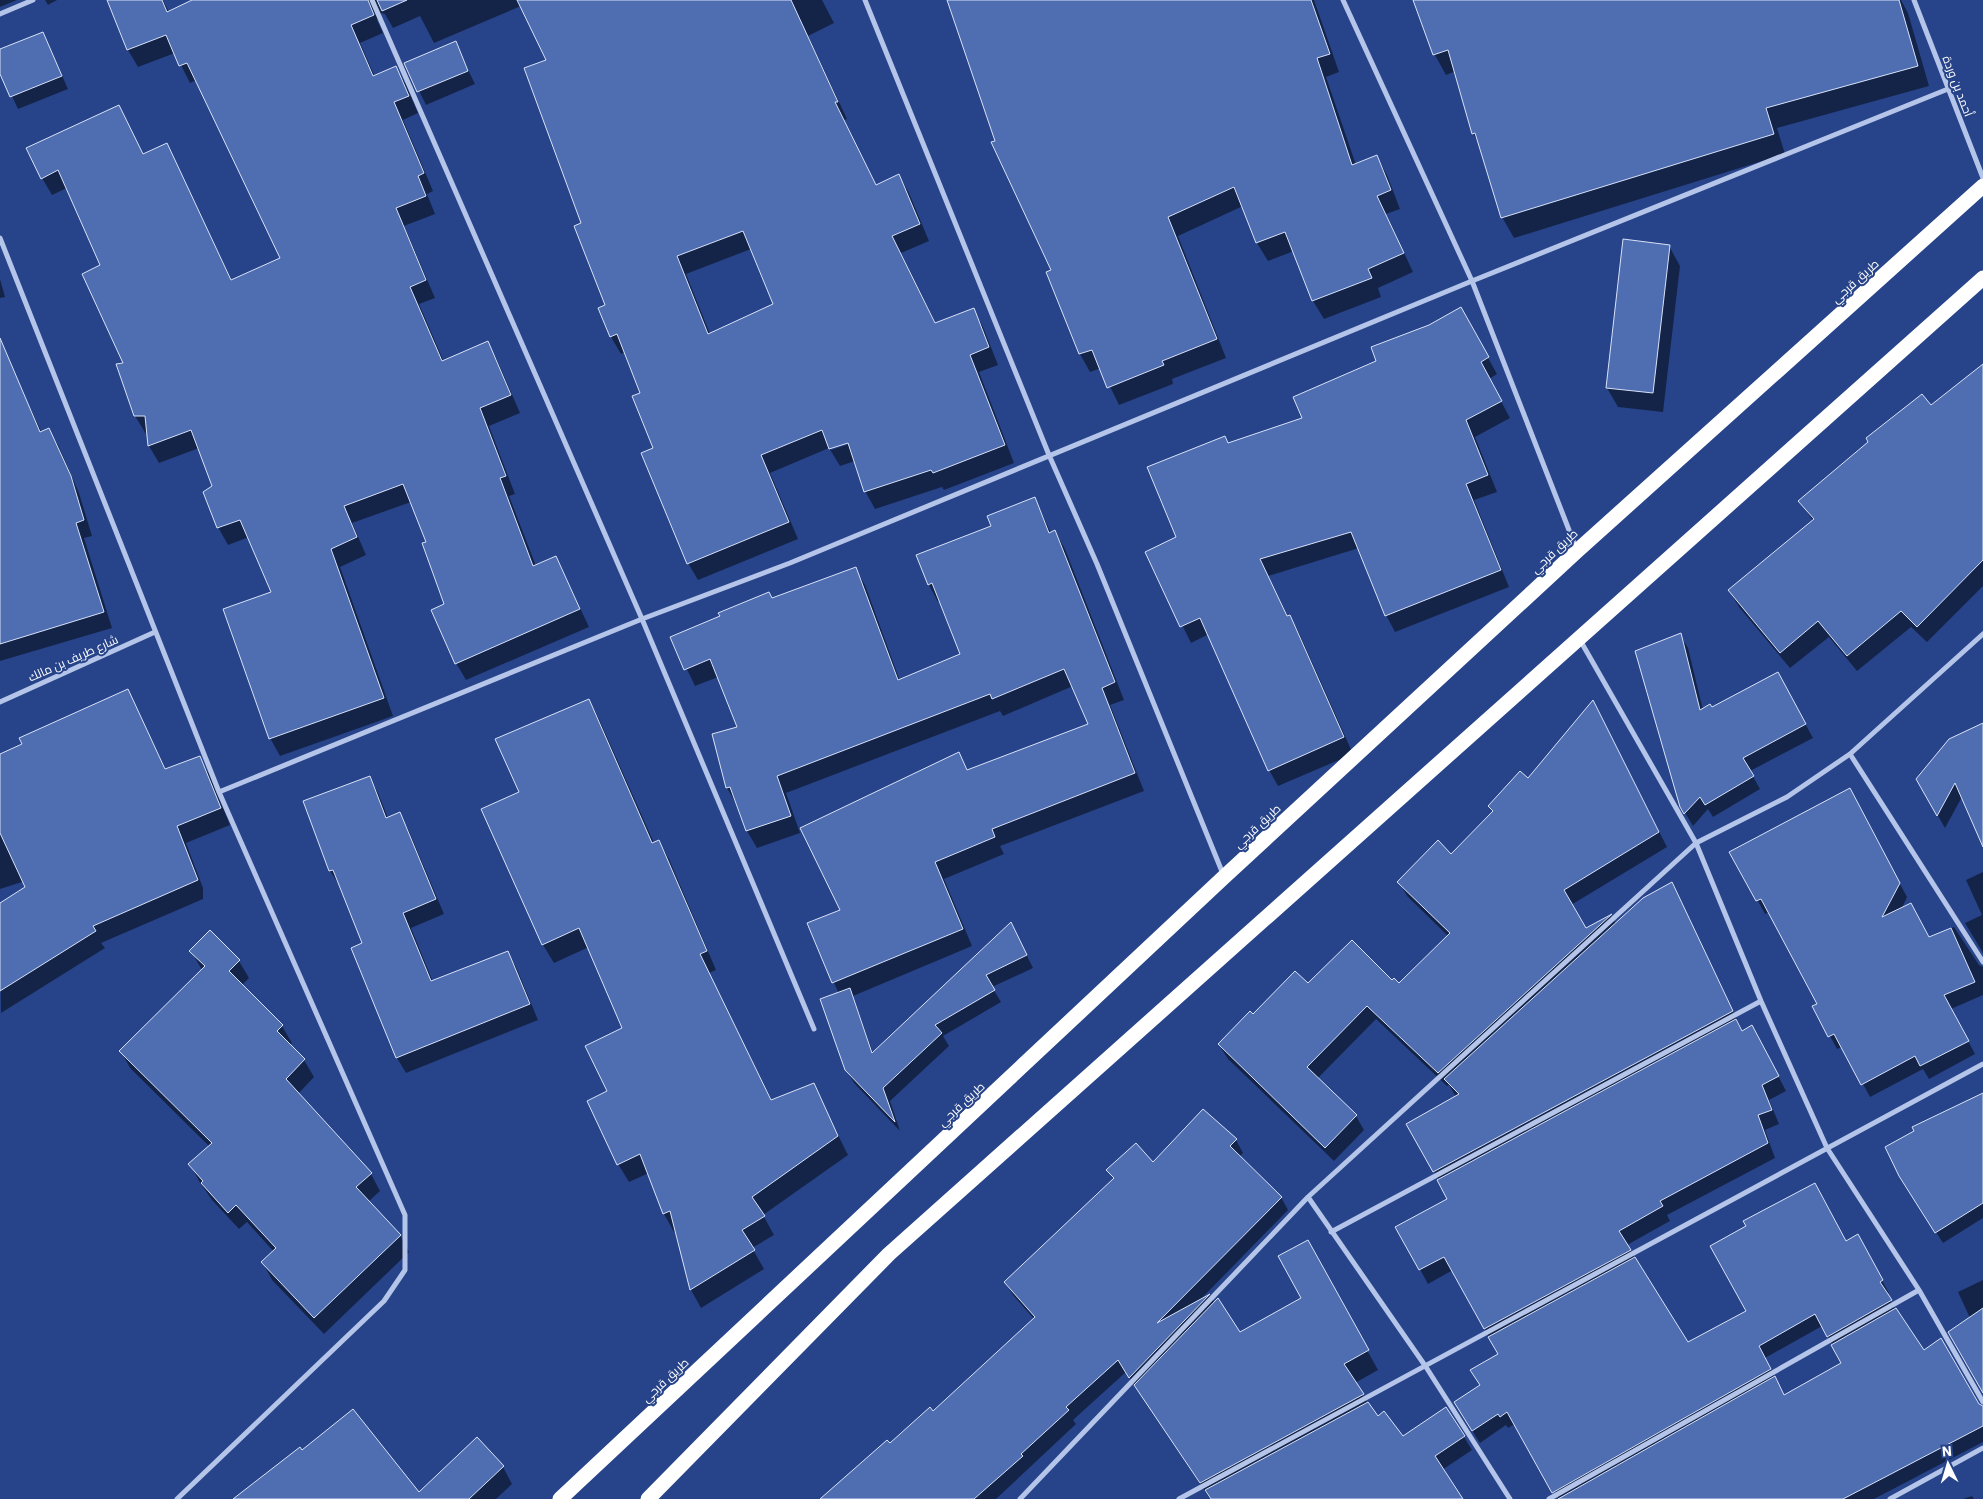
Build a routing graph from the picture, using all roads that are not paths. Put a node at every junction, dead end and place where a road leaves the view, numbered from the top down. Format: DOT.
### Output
graph roads {
  1 [pos="34,0"];
  2 [pos="372,0"];
  3 [pos="865,0"];
  4 [pos="1343,0"];
  5 [pos="1914,0"];
  6 [pos="0,14"];
  7 [pos="1948,89"];
  8 [pos="1983,178"];
  9 [pos="1983,186"];
  10 [pos="0,238"];
  11 [pos="1983,278"];
  12 [pos="1472,281"];
  13 [pos="1049,455"];
  14 [pos="1577,551"];
  15 [pos="642,619"];
  16 [pos="155,632"];
  17 [pos="1983,634"];
  18 [pos="1579,637"];
  19 [pos="0,702"];
  20 [pos="1850,754"];
  21 [pos="219,792"];
  22 [pos="1696,843"];
  23 [pos="1224,877"];
  24 [pos="1983,962"];
  25 [pos="1760,1000"];
  26 [pos="814,1029"];
  27 [pos="1983,1064"];
  28 [pos="1827,1148"];
  29 [pos="1308,1197"];
  30 [pos="1331,1232"];
  31 [pos="1919,1290"];
  32 [pos="1426,1367"];
  33 [pos="1983,1402"];
  34 [pos="1983,1448"];
  35 [pos="177,1499"];
  36 [pos="560,1499"];
  37 [pos="648,1499"];
  38 [pos="1020,1499"];
  39 [pos="1179,1499"];
  40 [pos="1510,1499"];
  41 [pos="1549,1499"];
  42 [pos="1890,1499"];
  1 -- 6 [label="street"];
  2 -- 15 [label="street"];
  3 -- 13 [label="street"];
  4 -- 12 [label="street"];
  5 -- 7 [label="street, أحمد بن وردة"];
  7 -- 8 [label="street, أحمد بن وردة"];
  7 -- 12 [label="street"];
  9 -- 14 [label="highway, طريق قرجي"];
  10 -- 16 [label="street"];
  11 -- 18 [label="highway"];
  12 -- 13 [label="street"];
  12 -- 14 [label="street"];
  13 -- 15 [label="street"];
  13 -- 23 [label="street"];
  14 -- 23 [label="highway, طريق قرجي"];
  15 -- 21 [label="street"];
  15 -- 26 [label="street"];
  16 -- 19 [label="street, شارع طريف بن مالك"];
  16 -- 21 [label="street"];
  17 -- 20 [label="street"];
  18 -- 22 [label="street"];
  18 -- 37 [label="highway"];
  20 -- 22 [label="street"];
  20 -- 24 [label="street"];
  21 -- 35 [label="street"];
  22 -- 25 [label="street"];
  22 -- 29 [label="street"];
  23 -- 36 [label="highway, طريق قرجي"];
  25 -- 28 [label="street"];
  25 -- 30 [label="street"];
  27 -- 28 [label="street"];
  28 -- 31 [label="street"];
  28 -- 32 [label="street"];
  29 -- 30 [label="street"];
  29 -- 38 [label="street"];
  30 -- 32 [label="street"];
  31 -- 33 [label="street"];
  31 -- 41 [label="street"];
  32 -- 39 [label="street"];
  32 -- 40 [label="street"];
  34 -- 42 [label="street"];
}
